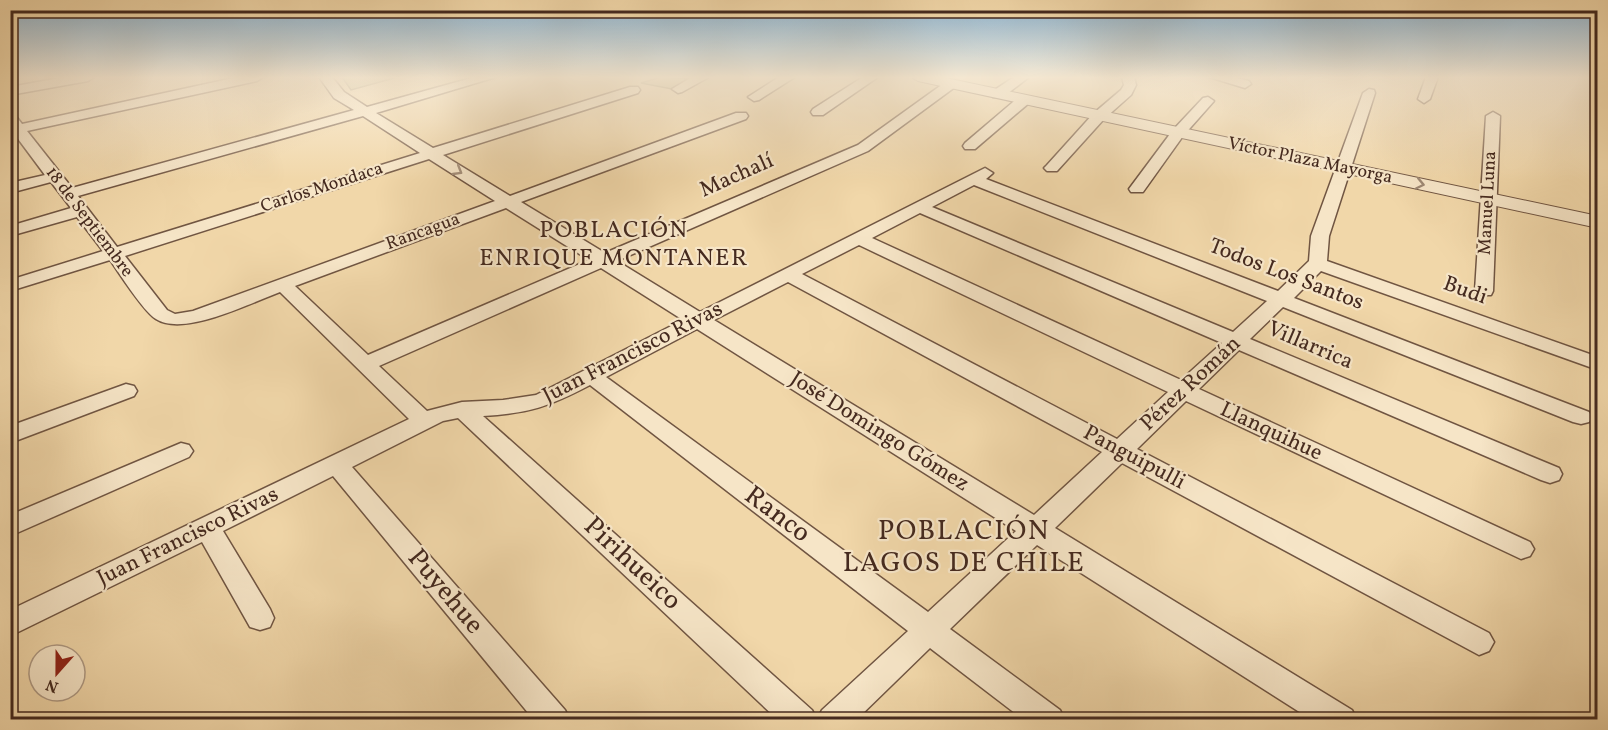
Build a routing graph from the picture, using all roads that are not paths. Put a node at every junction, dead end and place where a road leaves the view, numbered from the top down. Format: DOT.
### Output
graph roads {
  1 [pos="72,111"];
  2 [pos="368,111"];
  3 [pos="566,111"];
  4 [pos="914,111"];
  5 [pos="1010,111"];
  6 [pos="1076,111"];
  7 [pos="1105,111"];
  8 [pos="1199,111"];
  9 [pos="1363,111"];
  10 [pos="365,112"];
  11 [pos="741,116"];
  12 [pos="1099,116"];
  13 [pos="1493,116"];
  14 [pos="13,122"];
  15 [pos="1178,133"];
  16 [pos="970,146"];
  17 [pos="430,153"];
  18 [pos="1052,168"];
  19 [pos="1343,168"];
  20 [pos="979,176"];
  21 [pos="54,177"];
  22 [pos="10,188"];
  23 [pos="1137,189"];
  24 [pos="68,194"];
  25 [pos="1487,198"];
  26 [pos="508,201"];
  27 [pos="919,207"];
  28 [pos="80,211"];
  29 [pos="1598,222"];
  30 [pos="10,231"];
  31 [pos="858,238"];
  32 [pos="112,254"];
  33 [pos="603,261"];
  34 [pos="1317,264"];
  35 [pos="788,274"];
  36 [pos="282,284"];
  37 [pos="10,286"];
  38 [pos="1484,291"];
  39 [pos="1281,299"];
  40 [pos="172,320"];
  41 [pos="699,320"];
  42 [pos="1236,341"];
  43 [pos="365,364"];
  44 [pos="1598,364"];
  45 [pos="591,376"];
  46 [pos="1184,390"];
  47 [pos="126,391"];
  48 [pos="462,409"];
  49 [pos="1581,417"];
  50 [pos="424,421"];
  51 [pos="10,435"];
  52 [pos="1120,451"];
  53 [pos="181,452"];
  54 [pos="336,464"];
  55 [pos="1550,474"];
  56 [pos="10,526"];
  57 [pos="207,528"];
  58 [pos="1035,530"];
  59 [pos="1521,549"];
  60 [pos="260,618"];
  61 [pos="10,624"];
  62 [pos="929,629"];
  63 [pos="1479,642"];
  64 [pos="554,720"];
  65 [pos="801,720"];
  66 [pos="833,720"];
  67 [pos="1049,720"];
  68 [pos="1341,720"];
  1 -- 14 [label="street"];
  2 -- 10 [label="street"];
  3 -- 17 [label="street, Carlos Mondaca"];
  4 -- 33 [label="street, Machalí"];
  5 -- 16 [label="street"];
  6 -- 12 [label="street, Víctor Plaza Mayorga"];
  7 -- 12 [label="street"];
  8 -- 15 [label="street"];
  9 -- 19 [label="street"];
  10 -- 17 [label="street, José Domingo Gómez"];
  10 -- 24 [label="street"];
  11 -- 26 [label="street, Rancagua"];
  12 -- 15 [label="street, Víctor Plaza Mayorga"];
  12 -- 18 [label="street"];
  13 -- 25 [label="street, Manuel Luna"];
  14 -- 21 [label="street, 18 de Septiembre"];
  15 -- 19 [label="street, Víctor Plaza Mayorga"];
  15 -- 23 [label="street"];
  17 -- 26 [label="street, José Domingo Gómez, one-way"];
  17 -- 32 [label="street, Carlos Mondaca"];
  19 -- 25 [label="street, Víctor Plaza Mayorga, one-way"];
  19 -- 34 [label="street"];
  20 -- 27 [label="street, Juan Francisco Rivas"];
  20 -- 39 [label="street, Todos Los Santos"];
  21 -- 22 [label="street"];
  21 -- 24 [label="street, 18 de Septiembre"];
  24 -- 28 [label="street, 18 de Septiembre"];
  25 -- 29 [label="street, Víctor Plaza Mayorga"];
  25 -- 38 [label="street, Manuel Luna"];
  26 -- 33 [label="street, José Domingo Gómez"];
  26 -- 36 [label="street, Rancagua"];
  27 -- 31 [label="street, Juan Francisco Rivas"];
  27 -- 42 [label="street, Villarrica"];
  28 -- 30 [label="street"];
  28 -- 32 [label="street, 18 de Septiembre"];
  31 -- 35 [label="street, Juan Francisco Rivas"];
  31 -- 46 [label="street, Llanquihue"];
  32 -- 37 [label="street, Carlos Mondaca"];
  32 -- 40 [label="street, 18 de Septiembre"];
  33 -- 41 [label="street, José Domingo Gómez"];
  33 -- 43 [label="street, Machalí"];
  34 -- 39 [label="street, Pérez Román"];
  34 -- 44 [label="street, Budi"];
  35 -- 41 [label="street, Juan Francisco Rivas"];
  35 -- 52 [label="street, Panguipulli"];
  36 -- 40 [label="street, Rancagua"];
  36 -- 43 [label="street"];
  39 -- 42 [label="street, Pérez Román"];
  39 -- 49 [label="street, Todos Los Santos"];
  41 -- 45 [label="street, Juan Francisco Rivas"];
  41 -- 58 [label="street, José Domingo Gómez"];
  42 -- 46 [label="street, Pérez Román"];
  42 -- 55 [label="street, Villarrica"];
  43 -- 50 [label="street"];
  45 -- 48 [label="street, Juan Francisco Rivas"];
  45 -- 62 [label="street, Ranco"];
  46 -- 52 [label="street, Pérez Román"];
  46 -- 59 [label="street, Llanquihue"];
  47 -- 51 [label="street"];
  48 -- 50 [label="street, Juan Francisco Rivas"];
  48 -- 65 [label="street, Pirihueico"];
  50 -- 54 [label="street, Juan Francisco Rivas"];
  52 -- 58 [label="street, Pérez Román"];
  52 -- 63 [label="street, Panguipulli"];
  53 -- 56 [label="street"];
  54 -- 57 [label="street, Juan Francisco Rivas"];
  54 -- 64 [label="street, Puyehue"];
  57 -- 60 [label="street"];
  57 -- 61 [label="street, Juan Francisco Rivas"];
  58 -- 62 [label="street, Pérez Román"];
  58 -- 68 [label="street, José Domingo Gómez"];
  62 -- 66 [label="street, Pérez Román"];
  62 -- 67 [label="street, Ranco"];
}
